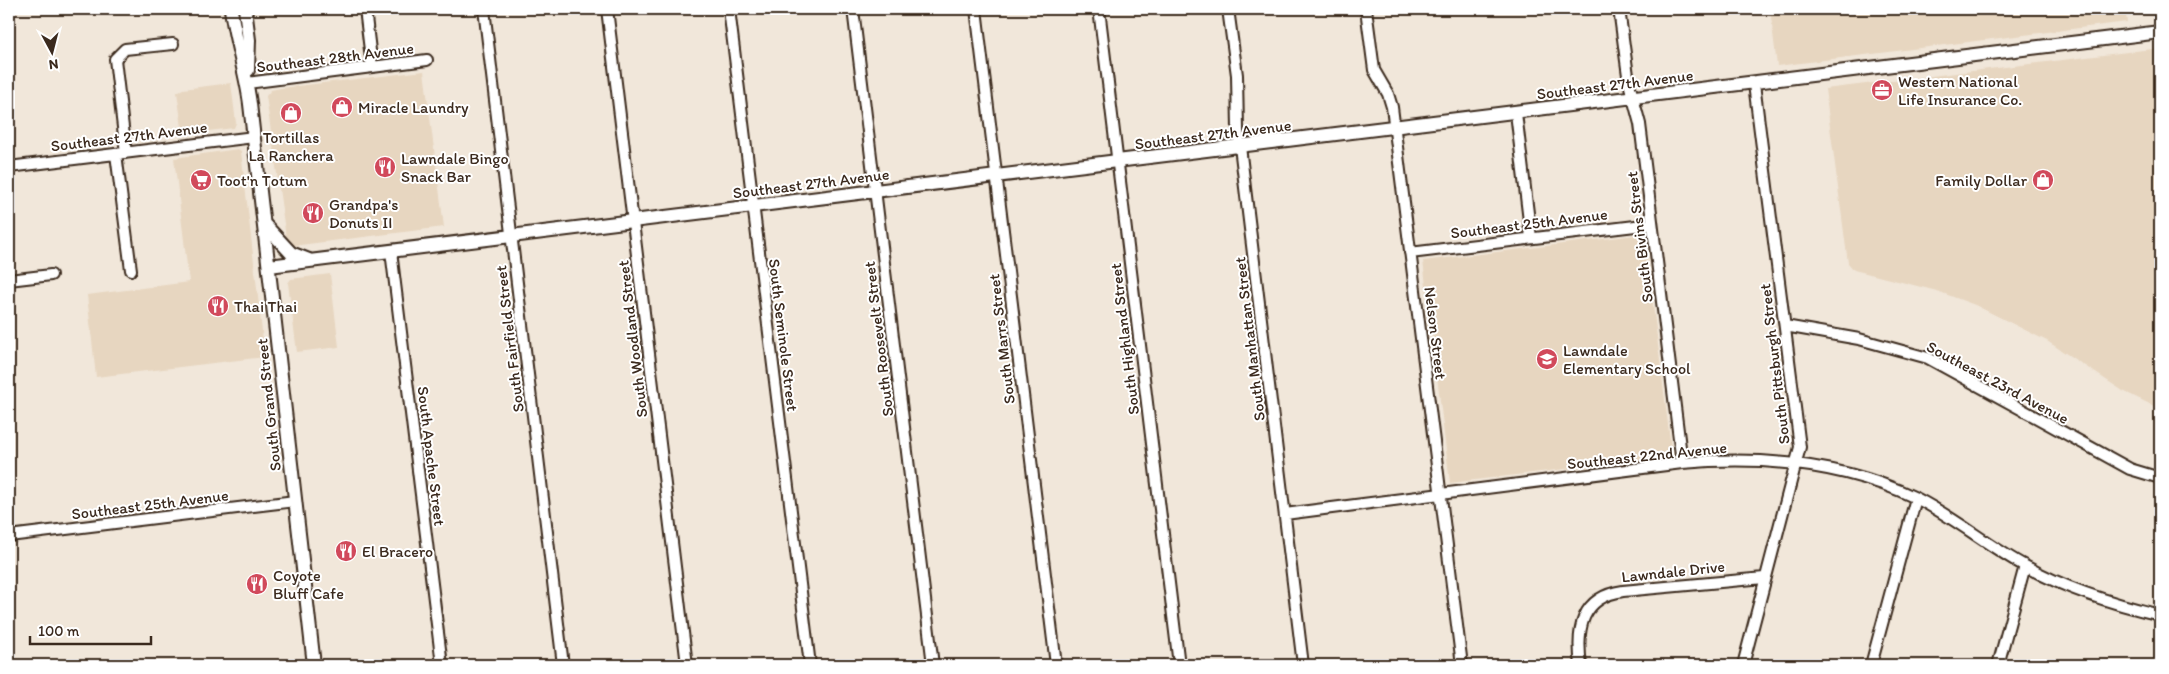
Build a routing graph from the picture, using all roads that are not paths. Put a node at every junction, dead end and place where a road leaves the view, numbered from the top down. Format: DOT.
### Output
graph roads {
  1 [pos="231,9"];
  2 [pos="245,9"];
  3 [pos="365,9"];
  4 [pos="484,9"];
  5 [pos="607,9"];
  6 [pos="729,9"];
  7 [pos="852,9"];
  8 [pos="976,9"];
  9 [pos="1099,9"];
  10 [pos="1228,9"];
  11 [pos="1366,9"];
  12 [pos="1619,9"];
  13 [pos="2160,32"];
  14 [pos="173,44"];
  15 [pos="428,60"];
  16 [pos="372,68"];
  17 [pos="247,83"];
  18 [pos="1754,84"];
  19 [pos="1634,98"];
  20 [pos="1516,113"];
  21 [pos="1394,128"];
  22 [pos="254,137"];
  23 [pos="1240,147"];
  24 [pos="121,153"];
  25 [pos="1118,162"];
  26 [pos="9,167"];
  27 [pos="997,177"];
  28 [pos="875,192"];
  29 [pos="753,207"];
  30 [pos="633,222"];
  31 [pos="1652,224"];
  32 [pos="264,225"];
  33 [pos="512,236"];
  34 [pos="1531,238"];
  35 [pos="391,251"];
  36 [pos="1410,253"];
  37 [pos="312,261"];
  38 [pos="270,266"];
  39 [pos="131,270"];
  40 [pos="51,275"];
  41 [pos="9,280"];
  42 [pos="1785,326"];
  43 [pos="1797,462"];
  44 [pos="1682,463"];
  45 [pos="2160,478"];
  46 [pos="1441,495"];
  47 [pos="1916,498"];
  48 [pos="295,501"];
  49 [pos="1285,514"];
  50 [pos="9,536"];
  51 [pos="2025,566"];
  52 [pos="1764,578"];
  53 [pos="2160,615"];
  54 [pos="314,665"];
  55 [pos="442,665"];
  56 [pos="563,665"];
  57 [pos="687,665"];
  58 [pos="810,665"];
  59 [pos="933,665"];
  60 [pos="1056,665"];
  61 [pos="1179,665"];
  62 [pos="1303,665"];
  63 [pos="1462,665"];
  64 [pos="1580,665"];
  65 [pos="1743,665"];
  66 [pos="1871,665"];
  67 [pos="1998,665"];
  1 -- 17 [label="main road, South Grand Street"];
  2 -- 17 [label="main road, South Grand Street"];
  3 -- 16 [label="street"];
  4 -- 33 [label="street, South Fairfield Street"];
  5 -- 30 [label="street, South Woodland Street"];
  6 -- 29 [label="street, South Seminole Street"];
  7 -- 28 [label="street, South Roosevelt Street"];
  8 -- 27 [label="street, South Marrs Street"];
  9 -- 25 [label="street, South Highland Street"];
  10 -- 23 [label="street, South Manhattan Street"];
  11 -- 21 [label="street, Nelson Street"];
  12 -- 19 [label="street, South Bivins Street"];
  13 -- 18 [label="main road, Southeast 27th Avenue"];
  14 -- 24 [label="street"];
  15 -- 16 [label="street, Southeast 28th Avenue"];
  16 -- 17 [label="street, Southeast 28th Avenue"];
  17 -- 22 [label="main road, South Grand Street"];
  18 -- 19 [label="main road, Southeast 27th Avenue"];
  18 -- 42 [label="street, South Pittsburgh Street"];
  19 -- 20 [label="main road, Southeast 27th Avenue"];
  19 -- 31 [label="street, South Bivins Street"];
  20 -- 21 [label="main road, Southeast 27th Avenue"];
  20 -- 34 [label="street"];
  21 -- 23 [label="main road, Southeast 27th Avenue"];
  21 -- 36 [label="street, Nelson Street"];
  22 -- 24 [label="street, Southeast 27th Avenue"];
  22 -- 32 [label="main road, South Grand Street"];
  23 -- 25 [label="main road, Southeast 27th Avenue"];
  23 -- 49 [label="street, South Manhattan Street"];
  24 -- 26 [label="street, Southeast 27th Avenue"];
  24 -- 39 [label="street"];
  25 -- 27 [label="main road, Southeast 27th Avenue"];
  25 -- 61 [label="street, South Highland Street"];
  27 -- 28 [label="main road, Southeast 27th Avenue"];
  27 -- 60 [label="street, South Marrs Street"];
  28 -- 29 [label="main road, Southeast 27th Avenue"];
  28 -- 59 [label="street, South Roosevelt Street"];
  29 -- 30 [label="main road, Southeast 27th Avenue"];
  29 -- 58 [label="street, South Seminole Street"];
  30 -- 33 [label="main road, Southeast 27th Avenue"];
  30 -- 57 [label="street, South Woodland Street"];
  31 -- 34 [label="street, Southeast 25th Avenue"];
  31 -- 44 [label="street, South Bivins Street"];
  32 -- 37 [label="main road"];
  32 -- 38 [label="main road, South Grand Street"];
  33 -- 35 [label="main road, Southeast 27th Avenue"];
  33 -- 56 [label="street, South Fairfield Street"];
  34 -- 36 [label="street, Southeast 25th Avenue"];
  35 -- 37 [label="main road, Southeast 27th Avenue"];
  35 -- 55 [label="street, South Apache Street"];
  36 -- 46 [label="street, Nelson Street"];
  37 -- 38 [label="main road, Southeast 27th Avenue"];
  38 -- 48 [label="main road, South Grand Street"];
  40 -- 41 [label="street"];
  42 -- 43 [label="street, South Pittsburgh Street"];
  42 -- 45 [label="street, Southeast 23rd Avenue"];
  43 -- 44 [label="street, Southeast 22nd Avenue"];
  43 -- 47 [label="street, Southeast 22nd Avenue"];
  43 -- 52 [label="street, South Pittsburgh Street"];
  44 -- 46 [label="street, Southeast 22nd Avenue"];
  46 -- 49 [label="street, Southeast 22nd Avenue"];
  46 -- 63 [label="street, Nelson Street"];
  47 -- 51 [label="street, Southeast 22nd Avenue"];
  47 -- 66 [label="street"];
  48 -- 50 [label="street, Southeast 25th Avenue"];
  48 -- 54 [label="main road, South Grand Street"];
  49 -- 62 [label="street, South Manhattan Street"];
  51 -- 53 [label="street, Southeast 22nd Avenue"];
  51 -- 67 [label="street"];
  52 -- 64 [label="street, Lawndale Drive"];
  52 -- 65 [label="street, South Pittsburgh Street"];
}
